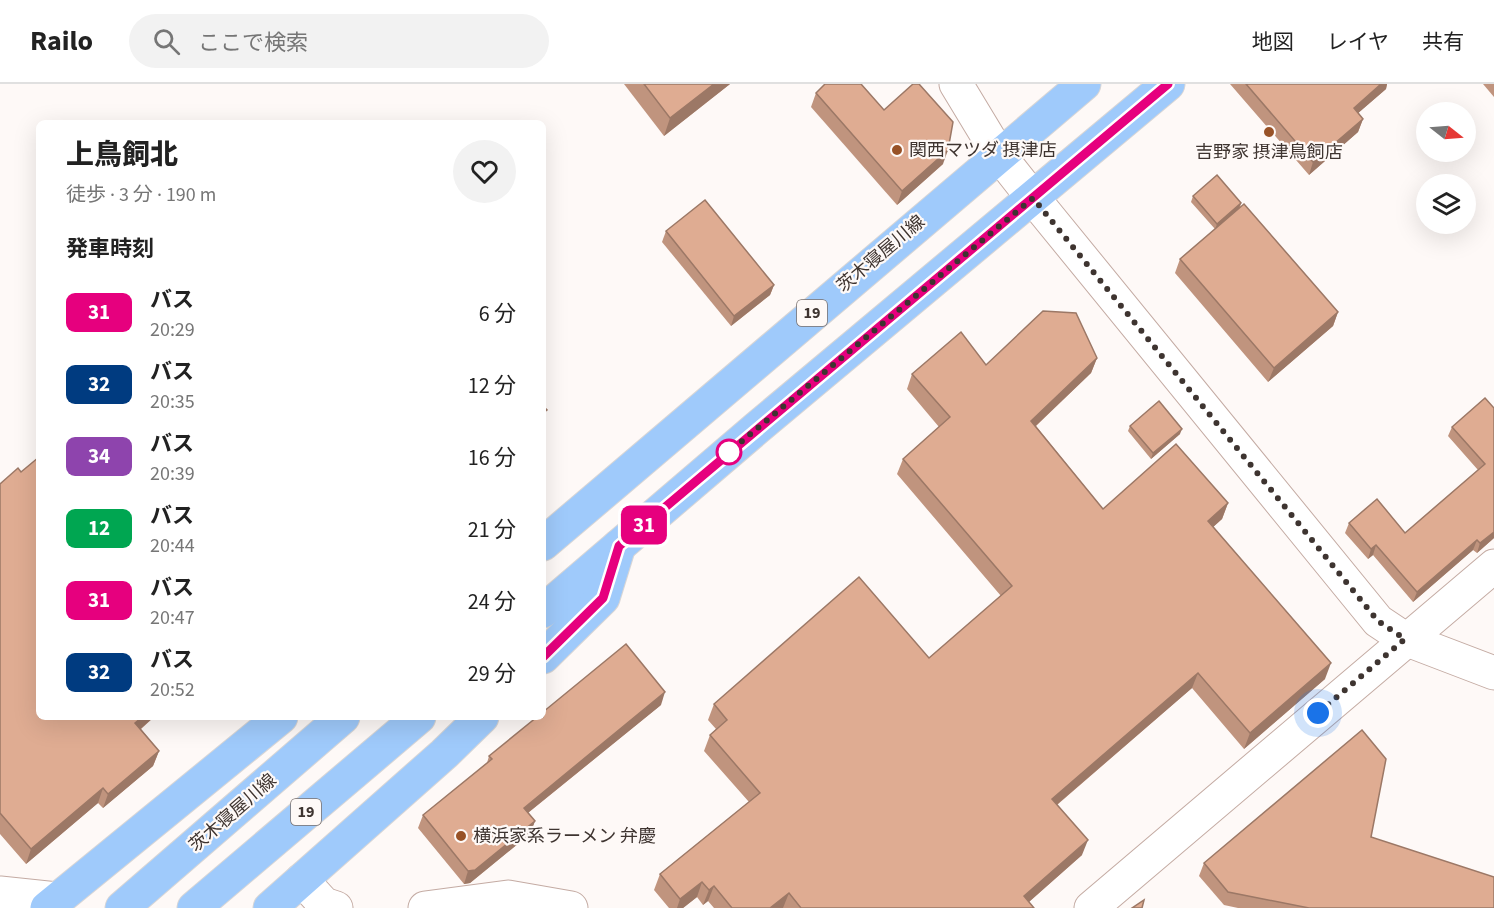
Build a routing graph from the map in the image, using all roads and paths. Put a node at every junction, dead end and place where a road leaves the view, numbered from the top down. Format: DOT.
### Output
graph roads {
  1 [pos="956,84"];
  2 [pos="1083,84"];
  3 [pos="1168,84"];
  4 [pos="999,155"];
  5 [pos="1033,198"];
  6 [pos="546,541"];
  7 [pos="619,546"];
  8 [pos="1494,566"];
  9 [pos="546,608"];
  10 [pos="1405,639"];
  11 [pos="546,654"];
  12 [pos="1494,673"];
  13 [pos="277,720"];
  14 [pos="340,720"];
  15 [pos="415,720"];
  16 [pos="479,720"];
  17 [pos="302,880"];
  18 [pos="0,893"];
  19 [pos="52,904"];
  20 [pos="122,908"];
  21 [pos="194,908"];
  22 [pos="270,908"];
  23 [pos="336,908"];
  24 [pos="425,908"];
  25 [pos="571,908"];
  26 [pos="1091,908"];
  1 -- 4 [label="street"];
  2 -- 4 [label="main road, 茨木寝屋川線 / 19"];
  3 -- 5 [label="main road"];
  4 -- 5 [label="street"];
  4 -- 6 [label="main road, 茨木寝屋川線 / 19"];
  5 -- 7 [label="main road"];
  5 -- 10 [label="street"];
  7 -- 9 [label="main road"];
  7 -- 11 [label="main road"];
  8 -- 10 [label="street"];
  10 -- 12 [label="street"];
  10 -- 26 [label="street"];
  13 -- 19 [label="main road"];
  14 -- 20 [label="main road, 茨木寝屋川線"];
  15 -- 21 [label="main road, 19"];
  16 -- 17 [label="main road"];
  17 -- 22 [label="main road"];
  17 -- 23 [label="street"];
  18 -- 19 [label="street"];
  24 -- 25 [label="street"];
}
